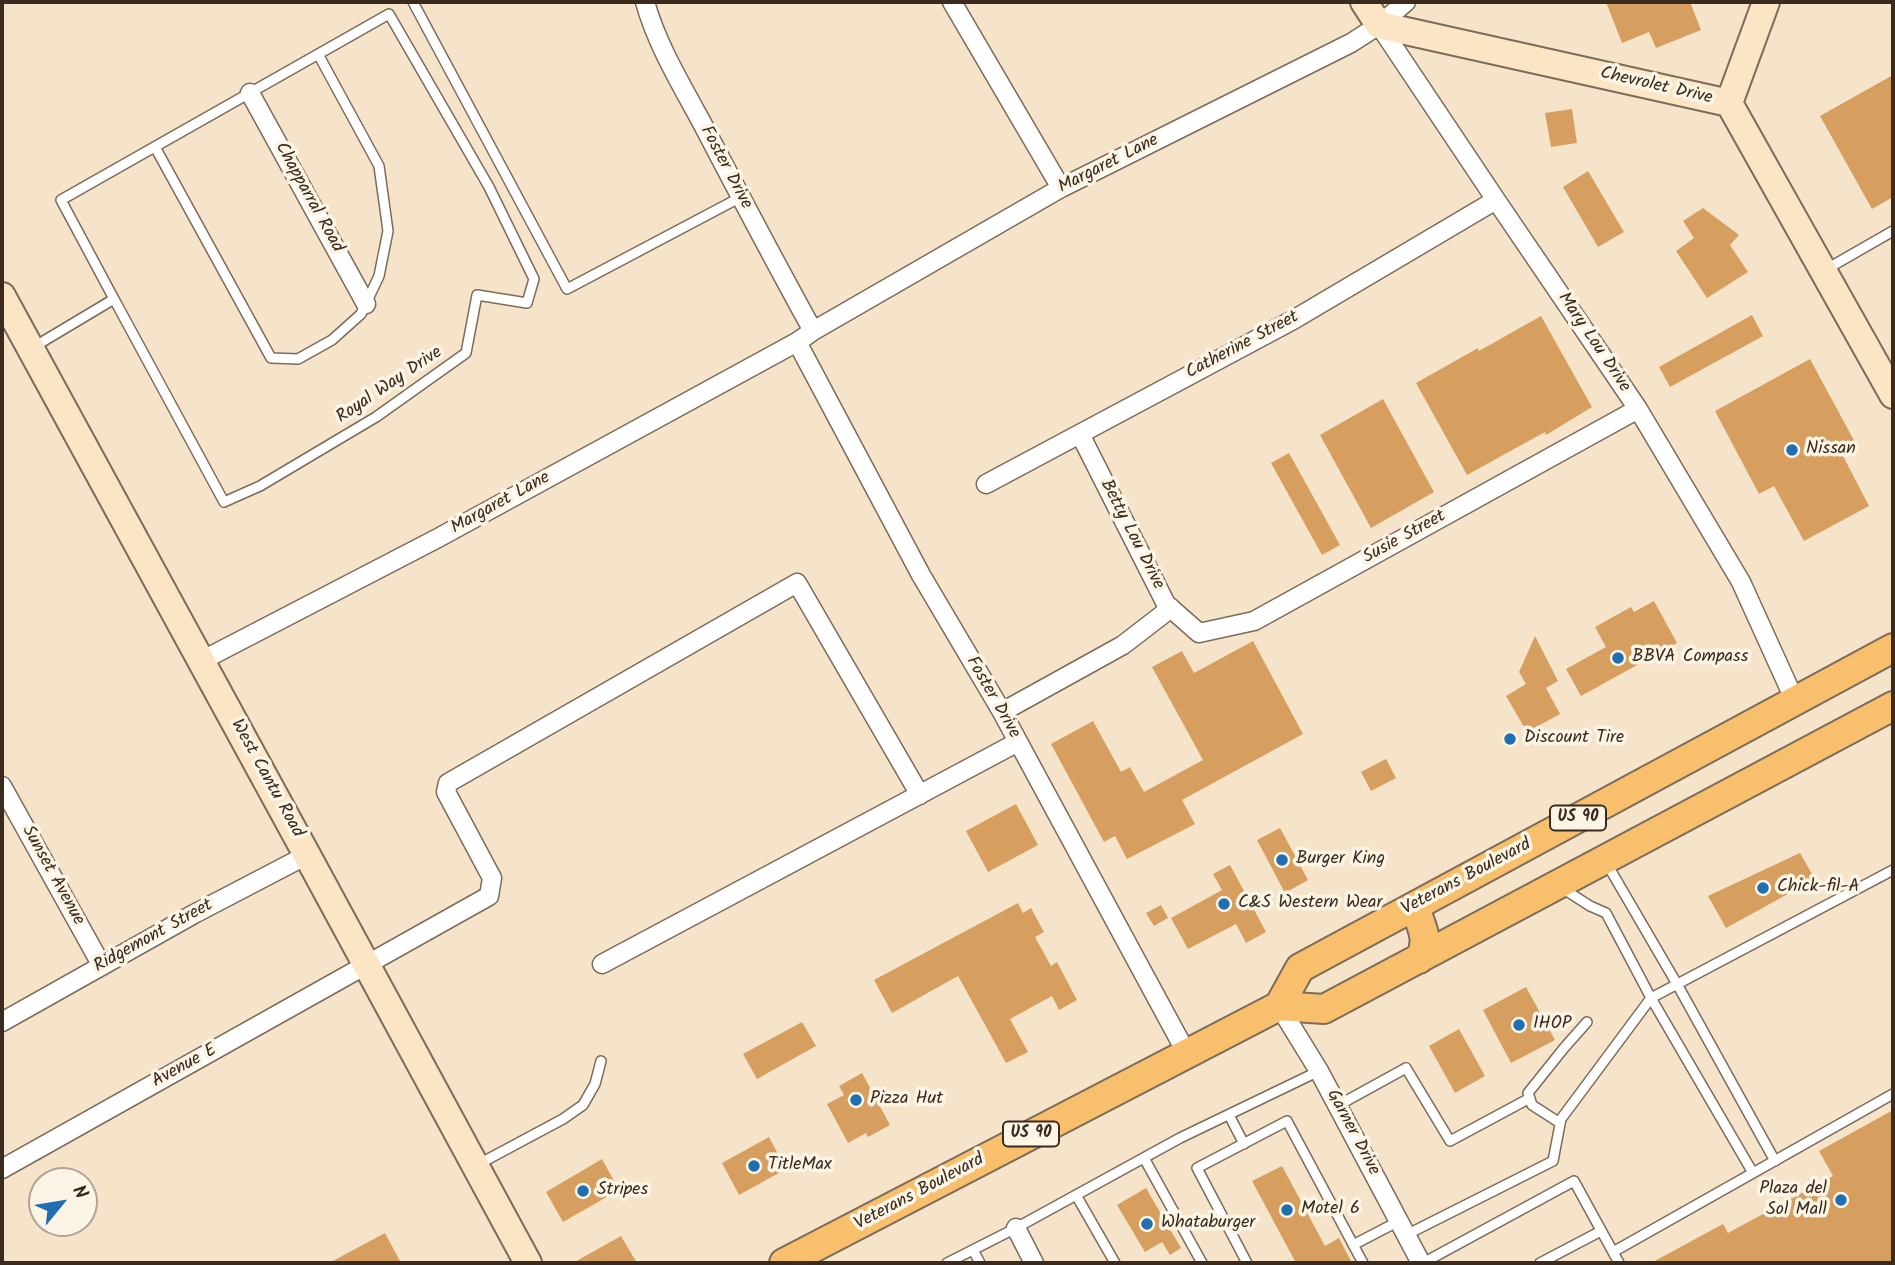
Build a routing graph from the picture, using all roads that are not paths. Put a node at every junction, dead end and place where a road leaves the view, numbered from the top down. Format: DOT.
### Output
graph roads {
  1 [pos="413,2"];
  2 [pos="645,2"];
  3 [pos="951,2"];
  4 [pos="1364,2"];
  5 [pos="1406,2"];
  6 [pos="1766,2"];
  7 [pos="1380,25"];
  8 [pos="318,54"];
  9 [pos="250,93"];
  10 [pos="1729,103"];
  11 [pos="155,147"];
  12 [pos="1061,188"];
  13 [pos="741,197"];
  14 [pos="1496,200"];
  15 [pos="1893,231"];
  16 [pos="1824,270"];
  17 [pos="2,296"];
  18 [pos="114,299"];
  19 [pos="366,304"];
  20 [pos="813,331"];
  21 [pos="797,342"];
  22 [pos="31,348"];
  23 [pos="1893,395"];
  24 [pos="1638,409"];
  25 [pos="1080,434"];
  26 [pos="986,484"];
  27 [pos="1171,608"];
  28 [pos="1893,648"];
  29 [pos="201,661"];
  30 [pos="1795,701"];
  31 [pos="1893,706"];
  32 [pos="1002,712"];
  33 [pos="1018,743"];
  34 [pos="2,786"];
  35 [pos="920,795"];
  36 [pos="307,855"];
  37 [pos="1604,860"];
  38 [pos="1893,870"];
  39 [pos="1558,885"];
  40 [pos="1414,907"];
  41 [pos="1419,959"];
  42 [pos="602,964"];
  43 [pos="102,966"];
  44 [pos="367,966"];
  45 [pos="1677,984"];
  46 [pos="1651,998"];
  47 [pos="1279,1006"];
  48 [pos="2,1022"];
  49 [pos="1587,1022"];
  50 [pos="1187,1054"];
  51 [pos="601,1061"];
  52 [pos="1319,1071"];
  53 [pos="1893,1094"];
  54 [pos="1530,1098"];
  55 [pos="1337,1106"];
  56 [pos="1228,1115"];
  57 [pos="1560,1123"];
  58 [pos="1244,1144"];
  59 [pos="1144,1158"];
  60 [pos="1775,1161"];
  61 [pos="477,1166"];
  62 [pos="2,1169"];
  63 [pos="1753,1173"];
  64 [pos="1076,1195"];
  65 [pos="1016,1228"];
  66 [pos="1402,1228"];
  67 [pos="1601,1231"];
  68 [pos="1353,1245"];
  69 [pos="973,1250"];
  70 [pos="1613,1252"];
  71 [pos="528,1263"];
  72 [pos="784,1263"];
  73 [pos="947,1263"];
  74 [pos="980,1263"];
  75 [pos="1034,1263"];
  76 [pos="1115,1263"];
  77 [pos="1202,1263"];
  78 [pos="1247,1263"];
  79 [pos="1363,1263"];
  80 [pos="1422,1263"];
  81 [pos="1540,1263"];
  82 [pos="1619,1263"];
  1 -- 13 [label="lane"];
  2 -- 13 [label="street, Foster Drive"];
  3 -- 12 [label="street"];
  4 -- 7 [label="street, Mary Lou Drive"];
  5 -- 7 [label="street, Margaret Lane"];
  6 -- 10 [label="street"];
  7 -- 10 [label="street, Chevrolet Drive"];
  7 -- 12 [label="street, Margaret Lane"];
  7 -- 14 [label="street, Mary Lou Drive"];
  8 -- 9 [label="lane"];
  8 -- 18 [label="lane, Royal Way Drive"];
  8 -- 19 [label="lane"];
  9 -- 11 [label="lane"];
  9 -- 19 [label="street, Chapparral Road"];
  10 -- 16 [label="street, Chevrolet Drive"];
  11 -- 18 [label="lane"];
  11 -- 19 [label="lane"];
  12 -- 20 [label="street, Margaret Lane"];
  13 -- 20 [label="street, Foster Drive"];
  14 -- 24 [label="street, Mary Lou Drive"];
  14 -- 25 [label="street, Catherine Street"];
  15 -- 16 [label="lane"];
  16 -- 23 [label="street, Chevrolet Drive"];
  17 -- 22 [label="street, West Cantu Road"];
  18 -- 22 [label="lane"];
  20 -- 21 [label="street, Margaret Lane"];
  21 -- 29 [label="street, Margaret Lane"];
  21 -- 32 [label="street, Foster Drive"];
  22 -- 29 [label="street, West Cantu Road"];
  24 -- 27 [label="street, Susie Street"];
  24 -- 30 [label="street, Mary Lou Drive"];
  25 -- 26 [label="street, Catherine Street"];
  25 -- 27 [label="street, Betty Lou Drive"];
  27 -- 32 [label="street, Betty Lou Drive"];
  28 -- 30 [label="main road, Veterans Boulevard / US 90"];
  29 -- 36 [label="street, West Cantu Road"];
  30 -- 40 [label="main road, Veterans Boulevard / US 90"];
  31 -- 37 [label="main road, US 90"];
  32 -- 33 [label="street, Foster Drive"];
  33 -- 35 [label="street"];
  33 -- 50 [label="street, Foster Drive"];
  34 -- 43 [label="street, Sunset Avenue"];
  35 -- 42 [label="street"];
  35 -- 44 [label="street, Avenue E"];
  36 -- 43 [label="street, Ridgemont Street"];
  36 -- 44 [label="street, West Cantu Road"];
  37 -- 39 [label="main road, US 90"];
  37 -- 45 [label="lane"];
  38 -- 45 [label="lane"];
  39 -- 41 [label="main road, US 90"];
  39 -- 46 [label="lane"];
  40 -- 41 [label="main road"];
  40 -- 47 [label="main road, Veterans Boulevard / US 90"];
  41 -- 47 [label="main road, US 90"];
  43 -- 48 [label="street, Ridgemont Street"];
  44 -- 61 [label="street, West Cantu Road"];
  44 -- 62 [label="street, Avenue E"];
  45 -- 46 [label="lane"];
  45 -- 60 [label="lane"];
  46 -- 57 [label="lane"];
  46 -- 63 [label="lane"];
  47 -- 50 [label="main road, Veterans Boulevard / US 90"];
  47 -- 52 [label="street, Garner Drive"];
  49 -- 54 [label="lane"];
  50 -- 72 [label="main road, Veterans Boulevard / US 90"];
  51 -- 61 [label="lane"];
  52 -- 55 [label="street, Garner Drive"];
  52 -- 56 [label="lane"];
  53 -- 60 [label="lane"];
  54 -- 55 [label="lane"];
  54 -- 57 [label="lane"];
  55 -- 66 [label="street, Garner Drive"];
  56 -- 58 [label="lane"];
  56 -- 59 [label="lane"];
  57 -- 66 [label="lane"];
  58 -- 68 [label="lane"];
  58 -- 78 [label="lane"];
  59 -- 64 [label="lane"];
  59 -- 77 [label="lane"];
  60 -- 63 [label="lane"];
  61 -- 71 [label="street, West Cantu Road"];
  63 -- 70 [label="lane"];
  64 -- 65 [label="lane"];
  64 -- 76 [label="lane"];
  65 -- 69 [label="lane"];
  65 -- 75 [label="street"];
  66 -- 68 [label="lane"];
  66 -- 80 [label="street, Garner Drive"];
  67 -- 70 [label="lane"];
  67 -- 80 [label="lane"];
  67 -- 81 [label="lane"];
  68 -- 79 [label="lane"];
  69 -- 73 [label="lane"];
  69 -- 74 [label="lane"];
  70 -- 82 [label="lane"];
}
